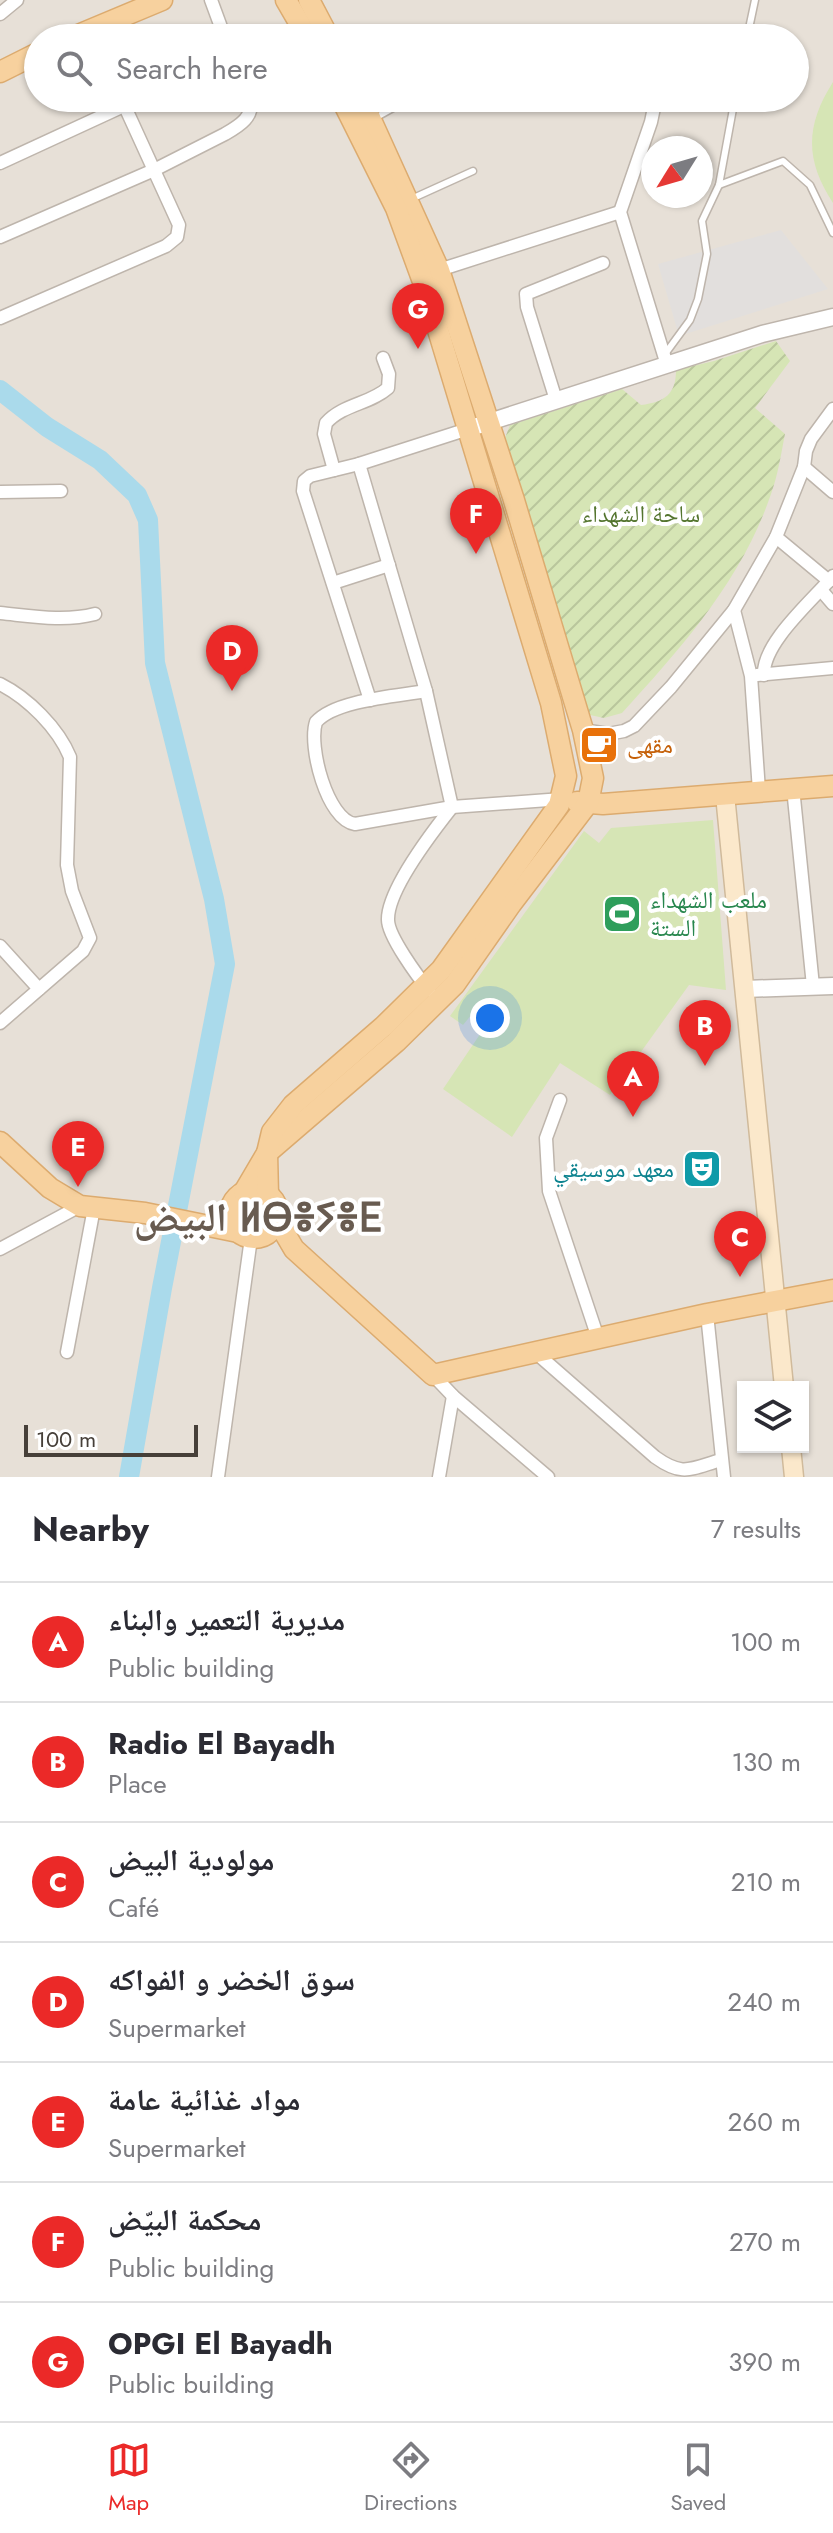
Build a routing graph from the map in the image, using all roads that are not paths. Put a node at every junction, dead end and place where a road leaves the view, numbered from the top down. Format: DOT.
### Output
graph roads {
  1 [pos="17,0"];
  2 [pos="162,0"];
  3 [pos="211,0"];
  4 [pos="286,0"];
  5 [pos="309,0"];
  6 [pos="755,0"];
  7 [pos="137,4"];
  8 [pos="0,14"];
  9 [pos="107,24"];
  10 [pos="220,24"];
  11 [pos="300,24"];
  12 [pos="322,24"];
  13 [pos="750,24"];
  14 [pos="24,60"];
  15 [pos="0,72"];
  16 [pos="103,112"];
  17 [pos="128,112"];
  18 [pos="250,112"];
  19 [pos="349,112"];
  20 [pos="367,112"];
  21 [pos="386,112"];
  22 [pos="653,112"];
  23 [pos="732,112"];
  24 [pos="371,120"];
  25 [pos="0,163"];
  26 [pos="154,170"];
  27 [pos="473,171"];
  28 [pos="719,185"];
  29 [pos="402,204"];
  30 [pos="620,212"];
  31 [pos="833,233"];
  32 [pos="0,237"];
  33 [pos="603,263"];
  34 [pos="439,270"];
  35 [pos="833,317"];
  36 [pos="0,318"];
  37 [pos="383,358"];
  38 [pos="666,359"];
  39 [pos="556,400"];
  40 [pos="833,409"];
  41 [pos="478,426"];
  42 [pos="359,464"];
  43 [pos="804,467"];
  44 [pos="334,470"];
  45 [pos="61,491"];
  46 [pos="0,492"];
  47 [pos="833,492"];
  48 [pos="513,497"];
  49 [pos="490,501"];
  50 [pos="776,537"];
  51 [pos="389,565"];
  52 [pos="828,582"];
  53 [pos="333,583"];
  54 [pos="833,604"];
  55 [pos="734,610"];
  56 [pos="0,613"];
  57 [pos="95,614"];
  58 [pos="833,668"];
  59 [pos="758,675"];
  60 [pos="0,684"];
  61 [pos="426,691"];
  62 [pos="370,700"];
  63 [pos="583,730"];
  64 [pos="833,786"];
  65 [pos="793,788"];
  66 [pos="759,791"];
  67 [pos="725,795"];
  68 [pos="562,799"];
  69 [pos="588,803"];
  70 [pos="452,807"];
  71 [pos="0,946"];
  72 [pos="813,986"];
  73 [pos="833,986"];
  74 [pos="39,989"];
  75 [pos="745,989"];
  76 [pos="433,994"];
  77 [pos="0,1023"];
  78 [pos="560,1100"];
  79 [pos="0,1142"];
  80 [pos="267,1153"];
  81 [pos="244,1192"];
  82 [pos="268,1195"];
  83 [pos="87,1207"];
  84 [pos="230,1210"];
  85 [pos="205,1223"];
  86 [pos="258,1231"];
  87 [pos="0,1249"];
  88 [pos="833,1290"];
  89 [pos="775,1302"];
  90 [pos="707,1314"];
  91 [pos="598,1338"];
  92 [pos="67,1352"];
  93 [pos="535,1352"];
  94 [pos="433,1375"];
  95 [pos="783,1381"];
  96 [pos="453,1396"];
  97 [pos="792,1453"];
  98 [pos="721,1460"];
  99 [pos="218,1477"];
  100 [pos="439,1477"];
  101 [pos="548,1477"];
  102 [pos="724,1477"];
  103 [pos="794,1477"];
  1 -- 8 [label="street"];
  2 -- 7 [label="main road"];
  3 -- 10 [label="street"];
  4 -- 11 [label="main road"];
  5 -- 12 [label="main road"];
  6 -- 13 [label="lane"];
  7 -- 9 [label="main road"];
  14 -- 15 [label="main road"];
  16 -- 25 [label="street"];
  17 -- 26 [label="street"];
  18 -- 26 [label="street"];
  19 -- 29 [label="main road"];
  20 -- 24 [label="main road"];
  21 -- 24 [label="lane"];
  22 -- 30 [label="street"];
  23 -- 28 [label="lane"];
  24 -- 29 [label="main road"];
  26 -- 32 [label="street"];
  26 -- 36 [label="street"];
  27 -- 29 [label="lane"];
  28 -- 31 [label="lane"];
  28 -- 38 [label="lane"];
  29 -- 34 [label="main road"];
  29 -- 41 [label="main road"];
  30 -- 34 [label="street"];
  30 -- 38 [label="street"];
  33 -- 39 [label="street"];
  34 -- 41 [label="main road"];
  35 -- 38 [label="street"];
  37 -- 44 [label="street"];
  38 -- 39 [label="street"];
  39 -- 41 [label="street"];
  40 -- 43 [label="street"];
  41 -- 42 [label="street"];
  41 -- 48 [label="main road"];
  41 -- 49 [label="main road"];
  42 -- 44 [label="street"];
  42 -- 51 [label="street"];
  43 -- 47 [label="street"];
  43 -- 50 [label="street"];
  44 -- 53 [label="street"];
  45 -- 46 [label="street"];
  48 -- 49 [label="main road"];
  48 -- 63 [label="main road"];
  49 -- 68 [label="main road"];
  50 -- 52 [label="street"];
  50 -- 55 [label="street"];
  51 -- 53 [label="street"];
  51 -- 61 [label="street"];
  52 -- 54 [label="street"];
  52 -- 59 [label="street"];
  53 -- 62 [label="street"];
  55 -- 59 [label="street"];
  55 -- 63 [label="street"];
  56 -- 57 [label="street"];
  58 -- 59 [label="street"];
  59 -- 66 [label="street"];
  60 -- 74 [label="street"];
  61 -- 62 [label="street"];
  61 -- 70 [label="street"];
  62 -- 70 [label="street"];
  63 -- 69 [label="main road"];
  64 -- 65 [label="main road"];
  65 -- 66 [label="main road"];
  65 -- 72 [label="street"];
  66 -- 67 [label="main road"];
  67 -- 69 [label="main road"];
  67 -- 75 [label="main road"];
  68 -- 69 [label="main road"];
  68 -- 70 [label="street"];
  68 -- 76 [label="main road"];
  69 -- 76 [label="main road"];
  70 -- 76 [label="street"];
  71 -- 74 [label="street"];
  72 -- 73 [label="street"];
  72 -- 75 [label="street"];
  74 -- 77 [label="street"];
  75 -- 89 [label="main road"];
  76 -- 80 [label="main road"];
  78 -- 91 [label="street"];
  79 -- 83 [label="main road"];
  80 -- 81 [label="main road"];
  80 -- 82 [label="main road"];
  81 -- 82 [label="main road"];
  81 -- 84 [label="main road"];
  82 -- 86 [label="main road"];
  83 -- 85 [label="main road"];
  83 -- 87 [label="street"];
  83 -- 92 [label="street"];
  84 -- 85 [label="main road"];
  84 -- 86 [label="main road"];
  85 -- 86 [label="main road"];
  86 -- 94 [label="main road"];
  86 -- 99 [label="street"];
  88 -- 89 [label="main road"];
  89 -- 90 [label="main road"];
  89 -- 95 [label="main road"];
  90 -- 91 [label="main road"];
  90 -- 98 [label="street"];
  91 -- 93 [label="main road"];
  93 -- 94 [label="main road"];
  93 -- 98 [label="street"];
  94 -- 96 [label="street"];
  96 -- 100 [label="street"];
  96 -- 101 [label="street"];
  97 -- 103 [label="main road"];
  98 -- 102 [label="street"];
}
